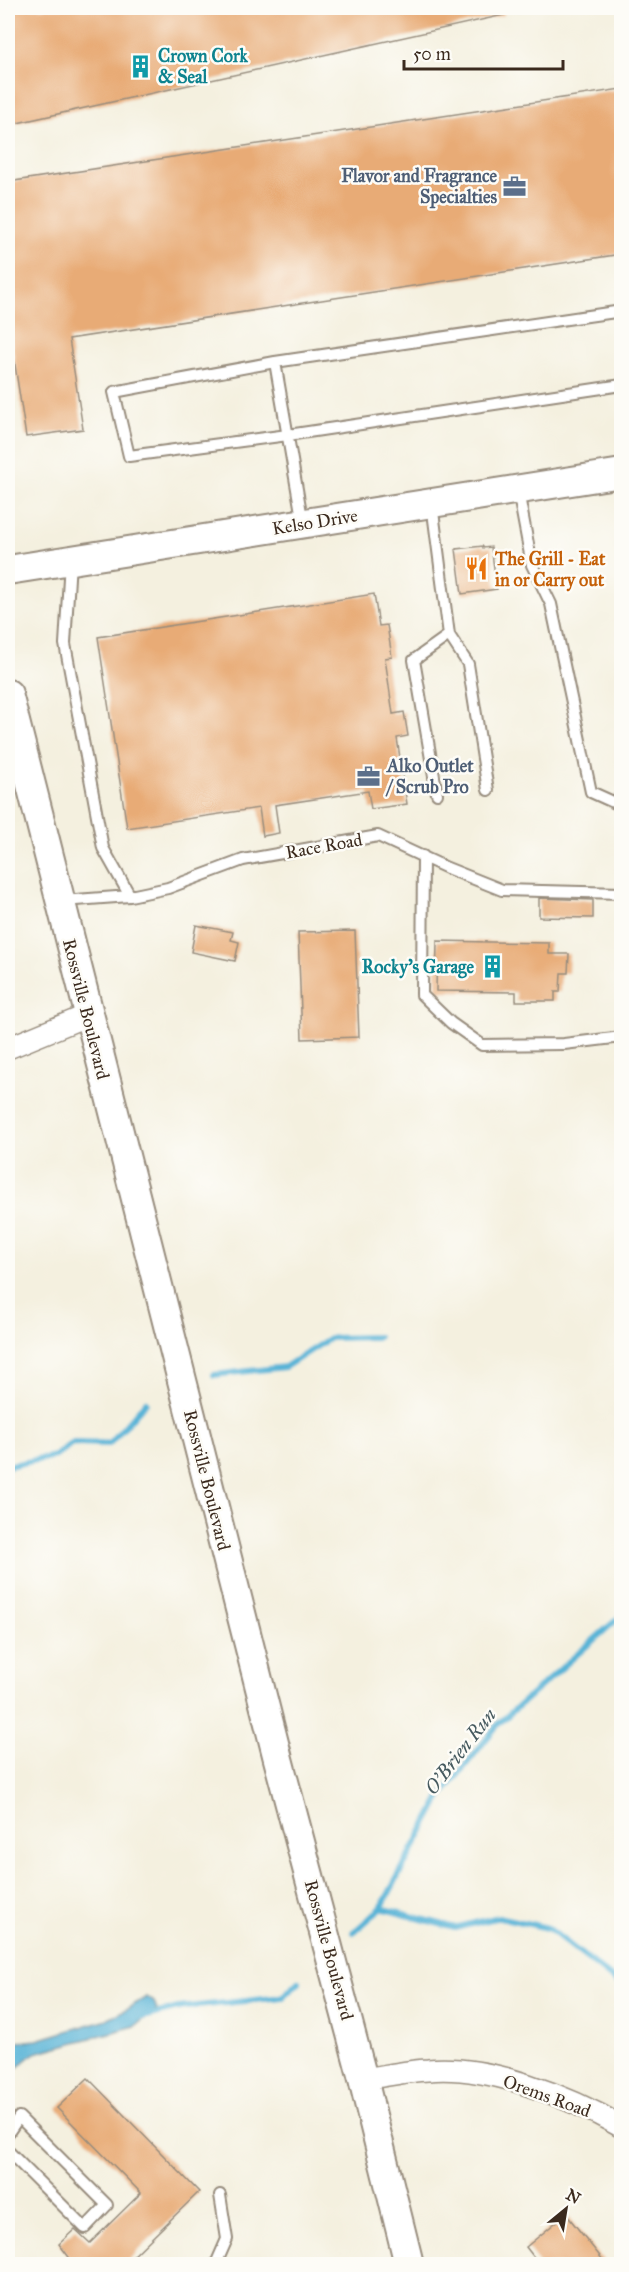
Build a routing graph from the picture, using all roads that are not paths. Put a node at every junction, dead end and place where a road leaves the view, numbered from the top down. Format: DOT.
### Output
graph roads {
  1 [pos="621,311"];
  2 [pos="275,362"];
  3 [pos="621,385"];
  4 [pos="288,435"];
  5 [pos="621,473"];
  6 [pos="518,490"];
  7 [pos="432,504"];
  8 [pos="303,524"];
  9 [pos="70,561"];
  10 [pos="8,570"];
  11 [pos="449,635"];
  12 [pos="8,694"];
  13 [pos="488,790"];
  14 [pos="437,794"];
  15 [pos="621,806"];
  16 [pos="423,856"];
  17 [pos="621,893"];
  18 [pos="130,896"];
  19 [pos="59,901"];
  20 [pos="88,1015"];
  21 [pos="621,1037"];
  22 [pos="8,1048"];
  23 [pos="363,2079"];
  24 [pos="621,2127"];
  25 [pos="8,2133"];
  26 [pos="8,2151"];
  27 [pos="220,2195"];
  28 [pos="216,2265"];
  29 [pos="409,2265"];
  1 -- 2 [label="lane"];
  2 -- 4 [label="lane"];
  2 -- 4 [label="lane"];
  3 -- 4 [label="lane"];
  4 -- 8 [label="lane"];
  5 -- 6 [label="main road, Kelso Drive"];
  6 -- 7 [label="main road, Kelso Drive"];
  6 -- 15 [label="lane"];
  7 -- 8 [label="main road, Kelso Drive"];
  7 -- 11 [label="lane"];
  8 -- 9 [label="main road, Kelso Drive"];
  9 -- 10 [label="main road, Kelso Drive"];
  9 -- 18 [label="lane"];
  11 -- 13 [label="lane"];
  11 -- 14 [label="lane"];
  12 -- 19 [label="main road, Rossville Boulevard"];
  16 -- 17 [label="lane, Race Road"];
  16 -- 18 [label="lane, Race Road"];
  16 -- 21 [label="lane"];
  18 -- 19 [label="lane, Race Road"];
  19 -- 20 [label="main road, Rossville Boulevard"];
  20 -- 22 [label="street"];
  20 -- 23 [label="main road, Rossville Boulevard"];
  23 -- 24 [label="street, Orems Road"];
  23 -- 29 [label="main road, Rossville Boulevard"];
  25 -- 26 [label="lane"];
  27 -- 28 [label="lane"];
}
